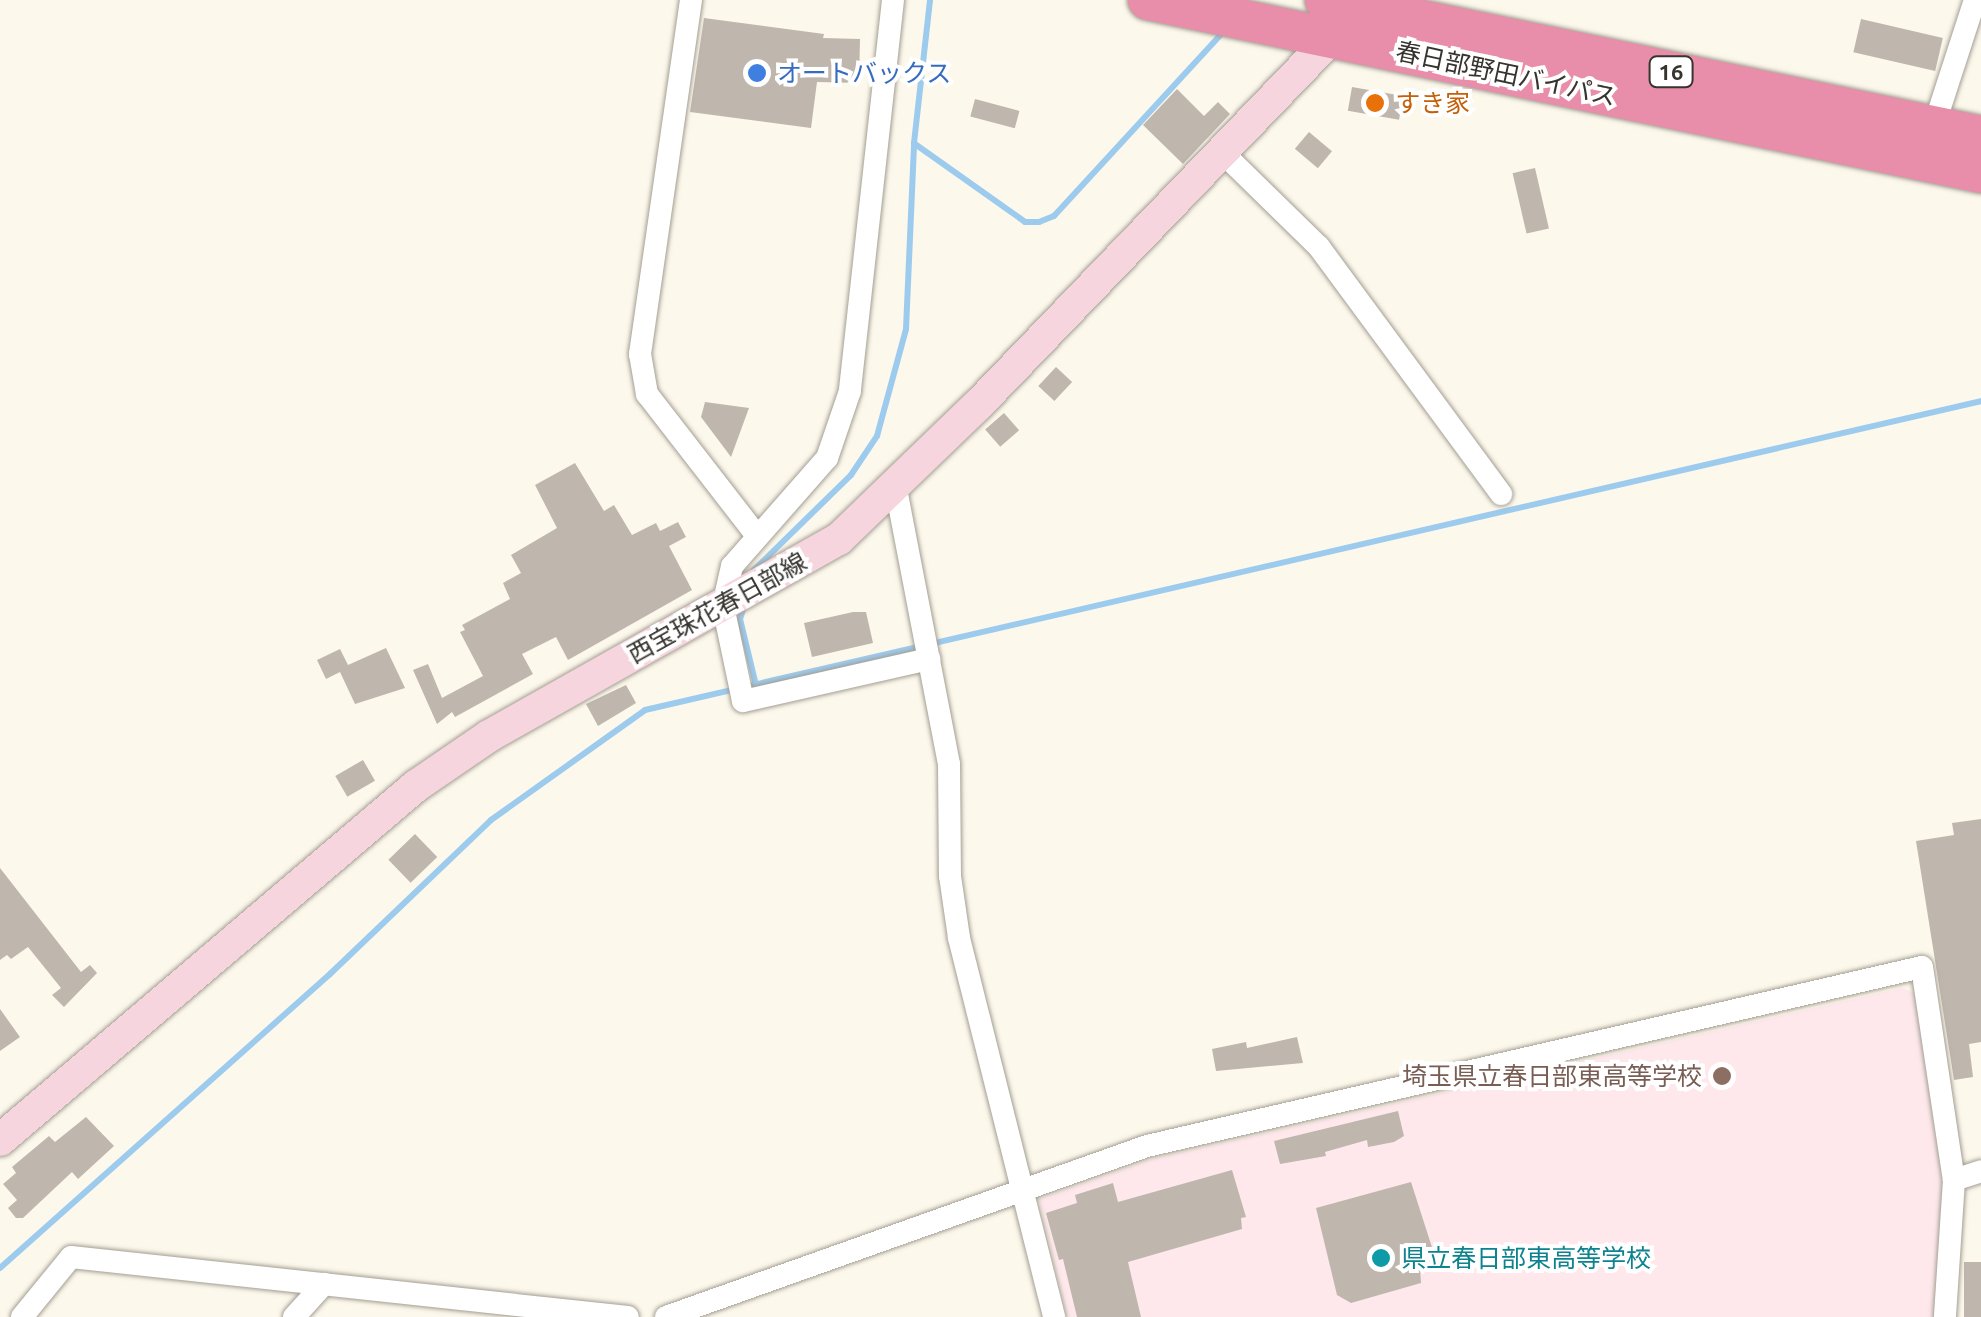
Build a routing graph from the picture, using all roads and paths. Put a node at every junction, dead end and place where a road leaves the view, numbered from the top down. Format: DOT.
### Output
graph roads {
  1 [pos="691,0"];
  2 [pos="893,0"];
  3 [pos="1148,0"];
  4 [pos="1975,0"];
  5 [pos="1347,11"];
  6 [pos="1934,126"];
  7 [pos="1981,136"];
  8 [pos="1222,153"];
  9 [pos="1981,173"];
  10 [pos="896,489"];
  11 [pos="1501,494"];
  12 [pos="757,536"];
  13 [pos="739,597"];
  14 [pos="929,660"];
  15 [pos="0,1140"];
  16 [pos="1981,1171"];
  17 [pos="1954,1180"];
  18 [pos="1024,1188"];
  19 [pos="324,1284"];
  20 [pos="718,1308"];
  21 [pos="22,1317"];
  22 [pos="294,1317"];
  23 [pos="628,1317"];
  24 [pos="666,1317"];
  25 [pos="1054,1317"];
  26 [pos="1945,1317"];
  1 -- 12 [label="street"];
  2 -- 12 [label="street"];
  3 -- 5 [label="highway, 春日部野田バイパス / 16"];
  4 -- 6 [label="street"];
  5 -- 6 [label="highway, 春日部野田バイパス / 16"];
  5 -- 8 [label="main road, 西宝珠花春日部線"];
  5 -- 9 [label="highway, 春日部野田バイパス / 16"];
  6 -- 7 [label="highway, 春日部野田バイパス / 16"];
  8 -- 10 [label="main road, 西宝珠花春日部線"];
  8 -- 11 [label="street"];
  10 -- 13 [label="main road, 西宝珠花春日部線"];
  10 -- 14 [label="street"];
  12 -- 13 [label="street"];
  13 -- 14 [label="street"];
  13 -- 15 [label="main road, 西宝珠花春日部線"];
  14 -- 18 [label="street"];
  16 -- 17 [label="street"];
  17 -- 18 [label="street"];
  17 -- 26 [label="street"];
  18 -- 20 [label="street"];
  18 -- 25 [label="street"];
  19 -- 21 [label="street"];
  19 -- 22 [label="street"];
  19 -- 23 [label="street"];
  20 -- 24 [label="street"];
}
